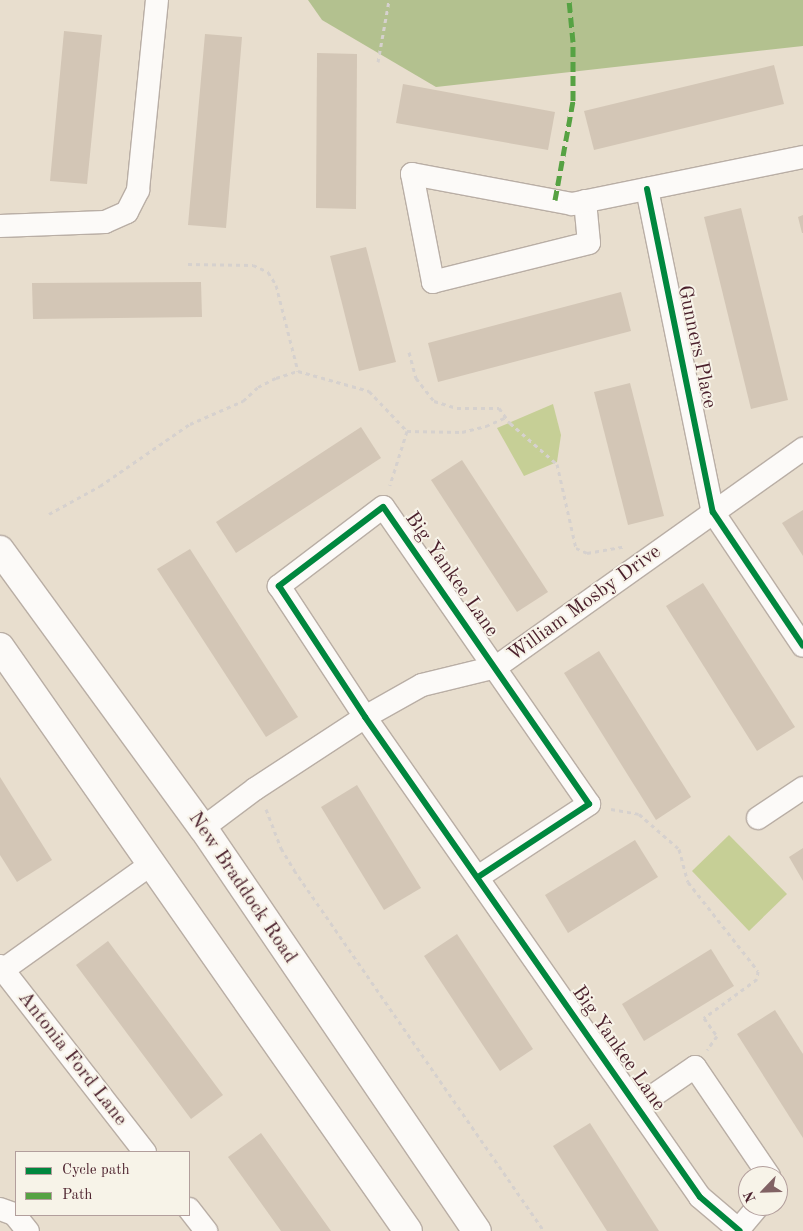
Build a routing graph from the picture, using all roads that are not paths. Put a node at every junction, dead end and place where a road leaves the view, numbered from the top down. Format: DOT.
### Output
graph roads {
  1 [pos="157,0"];
  2 [pos="803,157"];
  3 [pos="647,189"];
  4 [pos="585,201"];
  5 [pos="0,226"];
  6 [pos="803,450"];
  7 [pos="713,512"];
  8 [pos="0,550"];
  9 [pos="803,646"];
  10 [pos="0,647"];
  11 [pos="496,667"];
  12 [pos="365,717"];
  13 [pos="803,788"];
  14 [pos="758,818"];
  15 [pos="202,828"];
  16 [pos="153,862"];
  17 [pos="478,877"];
  18 [pos="1,969"];
  19 [pos="638,1106"];
  20 [pos="144,1151"];
  21 [pos="762,1166"];
  22 [pos="0,1209"];
  23 [pos="190,1210"];
  24 [pos="15,1215"];
  25 [pos="16,1216"];
  26 [pos="750,1216"];
  27 [pos="739,1230"];
  28 [pos="28,1231"];
  29 [pos="206,1231"];
  30 [pos="408,1231"];
  31 [pos="477,1231"];
  1 -- 5 [label="street"];
  2 -- 3 [label="street"];
  3 -- 4 [label="street"];
  3 -- 7 [label="street, Gunners Place"];
  4 -- 4 [label="street"];
  6 -- 7 [label="street, William Mosby Drive"];
  7 -- 9 [label="street"];
  7 -- 11 [label="street, William Mosby Drive"];
  8 -- 15 [label="main road, New Braddock Road"];
  10 -- 16 [label="main road"];
  11 -- 12 [label="street, William Mosby Drive"];
  11 -- 12 [label="street, Big Yankee Lane"];
  11 -- 17 [label="street, Big Yankee Lane"];
  12 -- 15 [label="street, William Mosby Drive"];
  12 -- 17 [label="street, Big Yankee Lane"];
  13 -- 14 [label="street"];
  15 -- 31 [label="main road, New Braddock Road"];
  16 -- 18 [label="street"];
  16 -- 30 [label="main road"];
  17 -- 19 [label="street, Big Yankee Lane"];
  18 -- 20 [label="street, Antonia Ford Lane"];
  19 -- 21 [label="street"];
  19 -- 27 [label="street, Big Yankee Lane"];
  22 -- 24 [label="street"];
  23 -- 29 [label="street"];
  25 -- 28 [label="street"];
  26 -- 27 [label="street"];
}
